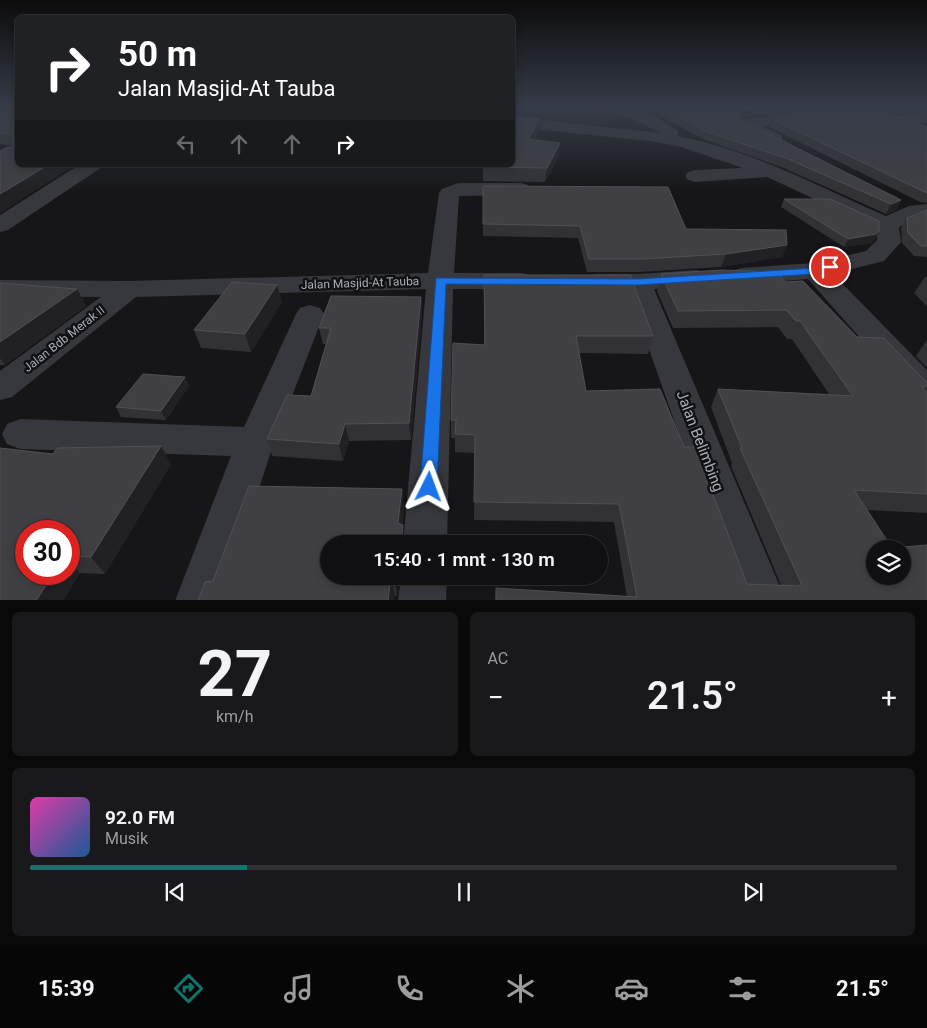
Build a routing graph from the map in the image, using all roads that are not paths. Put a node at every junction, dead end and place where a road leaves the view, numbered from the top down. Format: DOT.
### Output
graph roads {
  1 [pos="639,135"];
  2 [pos="672,135"];
  3 [pos="766,135"];
  4 [pos="681,142"];
  5 [pos="786,145"];
  6 [pos="89,167"];
  7 [pos="771,172"];
  8 [pos="695,176"];
  9 [pos="538,189"];
  10 [pos="914,208"];
  11 [pos="886,224"];
  12 [pos="0,225"];
  13 [pos="815,271"];
  14 [pos="440,281"];
  15 [pos="539,281"];
  16 [pos="569,282"];
  17 [pos="638,282"];
  18 [pos="0,288"];
  19 [pos="129,289"];
  20 [pos="310,314"];
  21 [pos="0,388"];
  22 [pos="927,391"];
  23 [pos="20,434"];
  24 [pos="255,442"];
  25 [pos="426,535"];
  26 [pos="423,585"];
  27 [pos="199,600"];
  28 [pos="422,600"];
  29 [pos="762,600"];
  1 -- 4 [label="street"];
  2 -- 4 [label="street"];
  3 -- 5 [label="street"];
  4 -- 7 [label="street"];
  6 -- 12 [label="street"];
  7 -- 8 [label="street"];
  7 -- 11 [label="street"];
  9 -- 14 [label="street"];
  10 -- 11 [label="street"];
  11 -- 13 [label="street"];
  13 -- 17 [label="street"];
  13 -- 22 [label="street"];
  14 -- 15 [label="street, Jalan Masjid-At Tauba"];
  14 -- 19 [label="street, Jalan Masjid-At Tauba"];
  14 -- 25 [label="street"];
  16 -- 17 [label="street"];
  17 -- 29 [label="street, Jalan Belimbing"];
  18 -- 19 [label="street, Jalan Masjid-At Tauba"];
  19 -- 21 [label="street, Jalan Bdb Merak II"];
  20 -- 24 [label="street"];
  23 -- 24 [label="street"];
  24 -- 27 [label="street"];
  26 -- 28 [label="street"];
}
